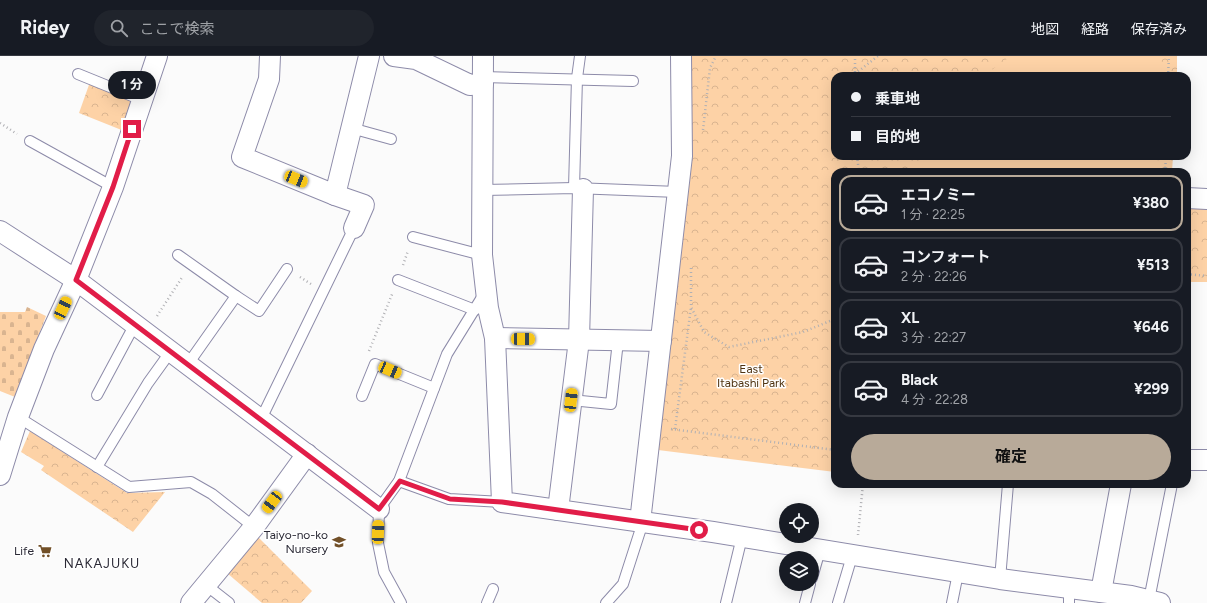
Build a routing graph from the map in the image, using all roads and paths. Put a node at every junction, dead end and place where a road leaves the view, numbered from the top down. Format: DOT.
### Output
graph roads {
  1 [pos="157,56"];
  2 [pos="270,56"];
  3 [pos="368,56"];
  4 [pos="394,56"];
  5 [pos="483,56"];
  6 [pos="580,56"];
  7 [pos="681,56"];
  8 [pos="716,56"];
  9 [pos="855,56"];
  10 [pos="878,56"];
  11 [pos="1169,56"];
  12 [pos="855,72"];
  13 [pos="859,72"];
  14 [pos="1168,72"];
  15 [pos="78,74"];
  16 [pos="577,78"];
  17 [pos="483,80"];
  18 [pos="634,81"];
  19 [pos="142,100"];
  20 [pos="0,123"];
  21 [pos="352,128"];
  22 [pos="703,132"];
  23 [pos="391,139"];
  24 [pos="30,141"];
  25 [pos="113,187"];
  26 [pos="578,188"];
  27 [pos="482,190"];
  28 [pos="678,192"];
  29 [pos="336,195"];
  30 [pos="1191,198"];
  31 [pos="1207,199"];
  32 [pos="354,228"];
  33 [pos="0,231"];
  34 [pos="413,237"];
  35 [pos="178,255"];
  36 [pos="482,255"];
  37 [pos="691,261"];
  38 [pos="190,265"];
  39 [pos="287,269"];
  40 [pos="1191,274"];
  41 [pos="1207,276"];
  42 [pos="76,280"];
  43 [pos="398,280"];
  44 [pos="486,291"];
  45 [pos="323,292"];
  46 [pos="236,296"];
  47 [pos="691,307"];
  48 [pos="475,310"];
  49 [pos="831,321"];
  50 [pos="140,328"];
  51 [pos="495,338"];
  52 [pos="579,340"];
  53 [pos="618,341"];
  54 [pos="661,341"];
  55 [pos="171,351"];
  56 [pos="188,364"];
  57 [pos="375,364"];
  58 [pos="434,388"];
  59 [pos="97,395"];
  60 [pos="362,396"];
  61 [pos="571,400"];
  62 [pos="18,417"];
  63 [pos="261,419"];
  64 [pos="650,428"];
  65 [pos="675,429"];
  66 [pos="831,449"];
  67 [pos="307,454"];
  68 [pos="1191,460"];
  69 [pos="1207,460"];
  70 [pos="97,467"];
  71 [pos="0,475"];
  72 [pos="400,481"];
  73 [pos="862,488"];
  74 [pos="1008,488"];
  75 [pos="1119,488"];
  76 [pos="1171,488"];
  77 [pos="502,502"];
  78 [pos="379,509"];
  79 [pos="558,510"];
  80 [pos="641,522"];
  81 [pos="254,527"];
  82 [pos="742,537"];
  83 [pos="855,547"];
  84 [pos="820,550"];
  85 [pos="819,554"];
  86 [pos="958,573"];
  87 [pos="1000,579"];
  88 [pos="206,585"];
  89 [pos="493,589"];
  90 [pos="808,591"];
  91 [pos="1102,592"];
  92 [pos="1069,596"];
  93 [pos="1156,602"];
  94 [pos="191,603"];
  95 [pos="228,603"];
  96 [pos="401,603"];
  97 [pos="487,603"];
  98 [pos="606,603"];
  99 [pos="726,603"];
  100 [pos="805,603"];
  101 [pos="838,603"];
  102 [pos="952,603"];
  1 -- 19 [label="street"];
  2 -- 29 [label="street"];
  3 -- 21 [label="street"];
  4 -- 17 [label="street"];
  5 -- 17 [label="street"];
  6 -- 16 [label="lane"];
  7 -- 28 [label="street"];
  8 -- 22 [label="path"];
  9 -- 12 [label="path"];
  10 -- 13 [label="path"];
  11 -- 14 [label="path"];
  15 -- 19 [label="lane"];
  16 -- 17 [label="lane"];
  16 -- 18 [label="lane"];
  16 -- 26 [label="lane"];
  17 -- 27 [label="street"];
  19 -- 25 [label="street"];
  20 -- 24 [label="path"];
  21 -- 23 [label="lane"];
  21 -- 29 [label="street"];
  24 -- 25 [label="lane"];
  25 -- 42 [label="street"];
  26 -- 27 [label="lane"];
  26 -- 28 [label="lane"];
  26 -- 52 [label="street"];
  27 -- 36 [label="street"];
  28 -- 54 [label="street"];
  29 -- 32 [label="street"];
  30 -- 31 [label="street"];
  32 -- 45 [label="lane"];
  33 -- 42 [label="street"];
  34 -- 36 [label="lane"];
  34 -- 43 [label="path"];
  35 -- 38 [label="lane"];
  36 -- 44 [label="street"];
  37 -- 47 [label="path"];
  38 -- 46 [label="lane"];
  38 -- 50 [label="path"];
  39 -- 45 [label="path"];
  39 -- 46 [label="lane"];
  40 -- 41 [label="path"];
  42 -- 50 [label="street"];
  42 -- 62 [label="street"];
  43 -- 48 [label="lane"];
  43 -- 57 [label="path"];
  44 -- 48 [label="lane"];
  44 -- 51 [label="street"];
  45 -- 63 [label="lane"];
  46 -- 56 [label="lane"];
  47 -- 49 [label="path"];
  47 -- 65 [label="path"];
  48 -- 58 [label="lane"];
  50 -- 55 [label="street"];
  50 -- 59 [label="lane"];
  51 -- 52 [label="street"];
  51 -- 77 [label="street"];
  52 -- 53 [label="street"];
  52 -- 61 [label="street"];
  53 -- 54 [label="street"];
  53 -- 61 [label="lane"];
  54 -- 64 [label="street"];
  55 -- 56 [label="street"];
  55 -- 70 [label="lane"];
  56 -- 63 [label="street"];
  57 -- 58 [label="lane"];
  57 -- 60 [label="lane"];
  58 -- 72 [label="lane"];
  61 -- 79 [label="street"];
  62 -- 70 [label="lane"];
  62 -- 71 [label="street"];
  63 -- 67 [label="street"];
  64 -- 65 [label="path"];
  64 -- 80 [label="street"];
  65 -- 66 [label="path"];
  67 -- 78 [label="street"];
  67 -- 81 [label="street"];
  68 -- 69 [label="street"];
  70 -- 81 [label="lane"];
  72 -- 77 [label="lane"];
  72 -- 78 [label="lane"];
  73 -- 83 [label="path"];
  74 -- 87 [label="lane"];
  75 -- 91 [label="street"];
  76 -- 93 [label="lane"];
  77 -- 79 [label="street"];
  78 -- 96 [label="lane"];
  79 -- 80 [label="street"];
  80 -- 82 [label="street"];
  80 -- 98 [label="lane"];
  81 -- 88 [label="street"];
  82 -- 84 [label="street"];
  82 -- 99 [label="lane"];
  83 -- 84 [label="street"];
  83 -- 86 [label="street"];
  83 -- 101 [label="lane"];
  84 -- 85 [label="lane"];
  86 -- 87 [label="street"];
  86 -- 102 [label="lane"];
  87 -- 92 [label="street"];
  88 -- 94 [label="street"];
  88 -- 95 [label="lane"];
  89 -- 97 [label="lane"];
  90 -- 100 [label="lane"];
  91 -- 92 [label="street"];
  91 -- 93 [label="street"];
}
